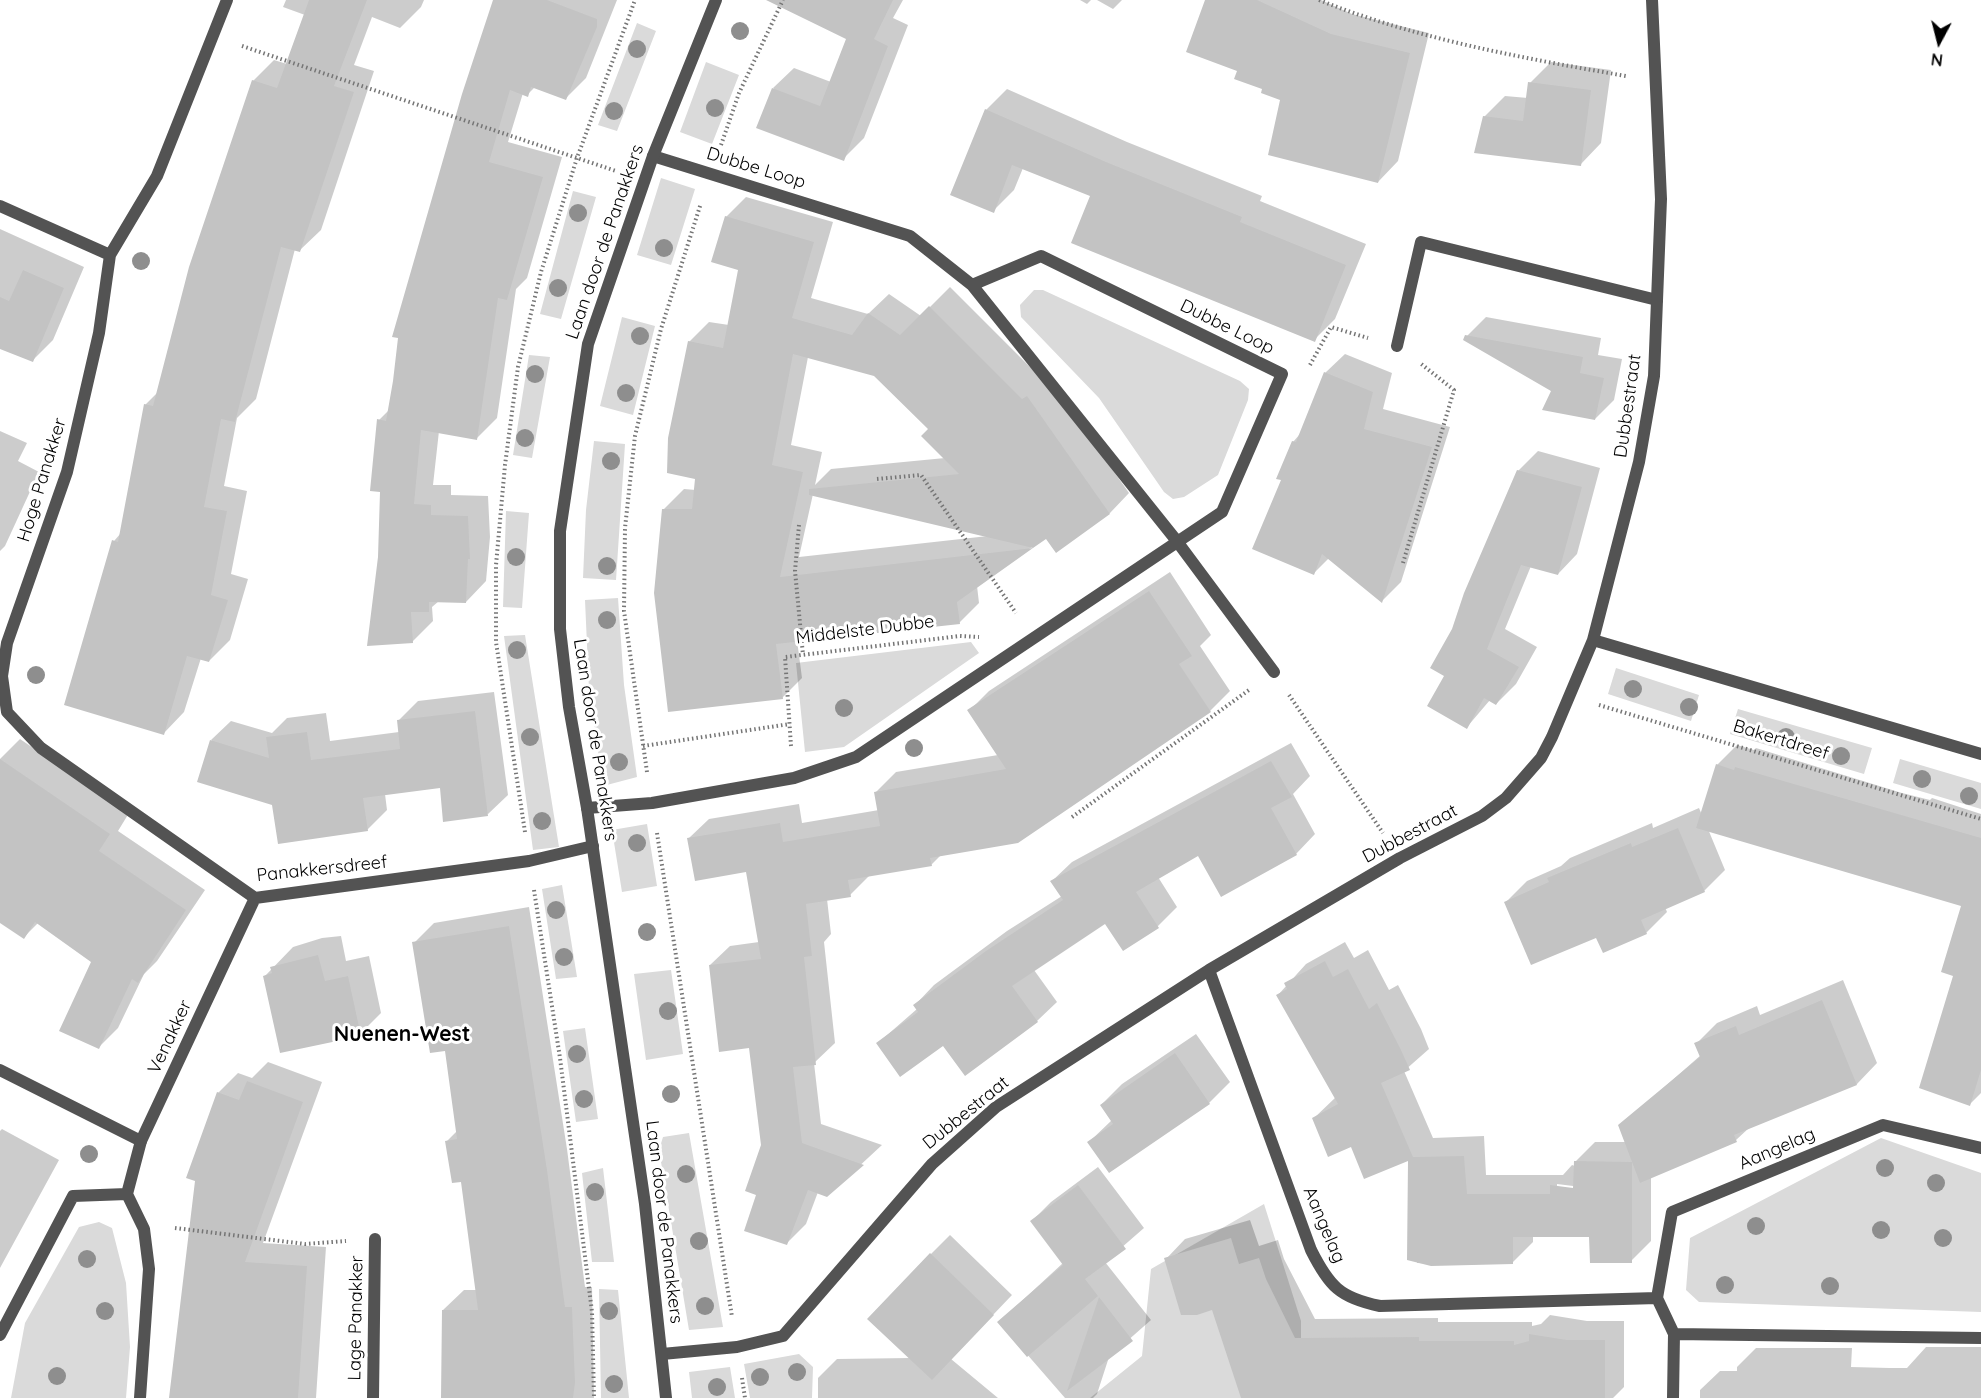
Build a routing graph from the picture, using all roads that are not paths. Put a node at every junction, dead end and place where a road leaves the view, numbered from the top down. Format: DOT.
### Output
graph roads {
  1 [pos="227,0"];
  2 [pos="716,0"];
  3 [pos="1652,0"];
  4 [pos="653,156"];
  5 [pos="0,206"];
  6 [pos="110,255"];
  7 [pos="972,285"];
  8 [pos="1657,300"];
  9 [pos="1397,346"];
  10 [pos="1176,540"];
  11 [pos="1593,640"];
  12 [pos="3,642"];
  13 [pos="1274,672"];
  14 [pos="7,712"];
  15 [pos="1981,753"];
  16 [pos="587,808"];
  17 [pos="593,846"];
  18 [pos="255,898"];
  19 [pos="1209,970"];
  20 [pos="0,1070"];
  21 [pos="141,1141"];
  22 [pos="1981,1148"];
  23 [pos="127,1194"];
  24 [pos="375,1239"];
  25 [pos="1657,1298"];
  26 [pos="1674,1334"];
  27 [pos="0,1335"];
  28 [pos="1981,1338"];
  29 [pos="662,1354"];
  30 [pos="140,1398"];
  31 [pos="373,1398"];
  32 [pos="666,1398"];
  33 [pos="1673,1398"];
  1 -- 6 [label="street, Hoge Panakker"];
  2 -- 4 [label="street, Laan door de Panakkers"];
  3 -- 8 [label="street, Dubbestraat"];
  4 -- 7 [label="street, Dubbe Loop"];
  4 -- 16 [label="street, Laan door de Panakkers"];
  5 -- 6 [label="street"];
  6 -- 12 [label="street, Hoge Panakker"];
  7 -- 10 [label="street, Dubbe Loop"];
  7 -- 10 [label="street, Dubbe Loop"];
  8 -- 9 [label="street"];
  8 -- 11 [label="street, Dubbestraat"];
  10 -- 13 [label="street, Dubbe Loop"];
  10 -- 16 [label="street"];
  11 -- 15 [label="street"];
  11 -- 19 [label="street, Dubbestraat"];
  12 -- 14 [label="street, Hoge Panakker"];
  14 -- 18 [label="street, Panakkersdreef"];
  16 -- 17 [label="street, Laan door de Panakkers"];
  17 -- 18 [label="street, Panakkersdreef"];
  17 -- 29 [label="street, Laan door de Panakkers"];
  18 -- 21 [label="street, Venakker"];
  19 -- 25 [label="street, Aangelag"];
  19 -- 29 [label="street, Dubbestraat"];
  20 -- 21 [label="street"];
  21 -- 23 [label="street, Venakker"];
  22 -- 25 [label="street, Aangelag"];
  23 -- 27 [label="street"];
  23 -- 30 [label="street"];
  24 -- 31 [label="street, Lage Panakker"];
  25 -- 26 [label="street"];
  26 -- 28 [label="street"];
  26 -- 33 [label="street"];
  29 -- 32 [label="street, Laan door de Panakkers"];
}
